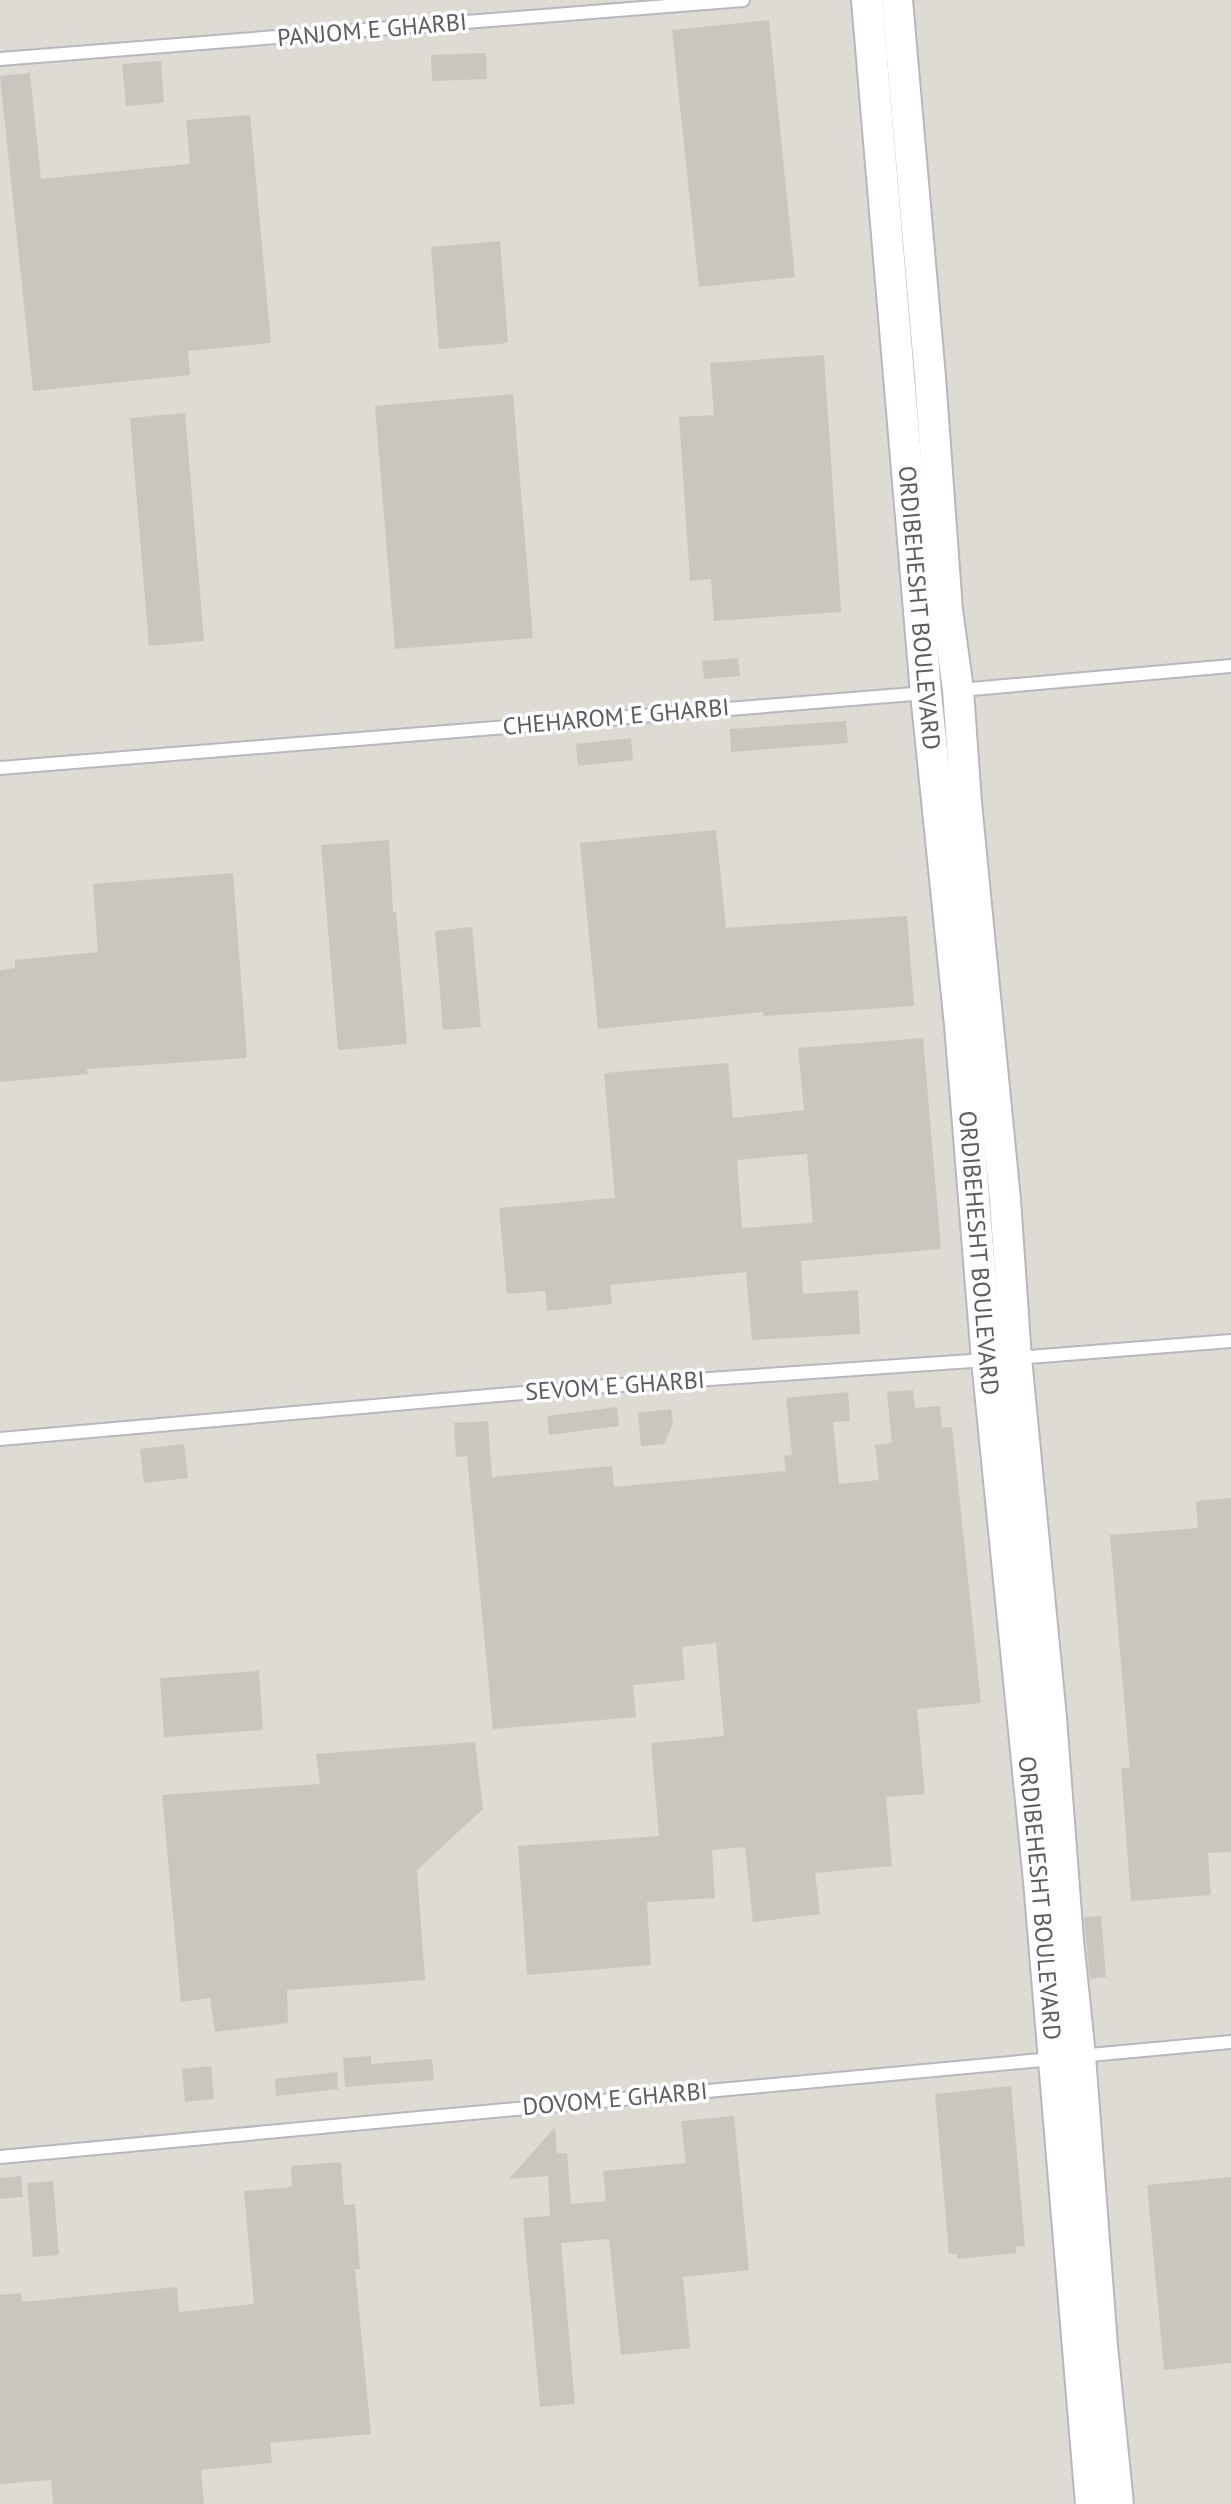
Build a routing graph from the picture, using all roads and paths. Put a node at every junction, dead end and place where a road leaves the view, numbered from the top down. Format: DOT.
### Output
graph roads {
  1 [pos="743,0"];
  2 [pos="867,0"];
  3 [pos="897,0"];
  4 [pos="0,59"];
  5 [pos="1231,666"];
  6 [pos="942,691"];
  7 [pos="0,768"];
  8 [pos="1231,1341"];
  9 [pos="1002,1359"];
  10 [pos="0,1439"];
  11 [pos="1231,2042"];
  12 [pos="1067,2058"];
  13 [pos="0,2157"];
  14 [pos="1091,2504"];
  15 [pos="1118,2504"];
  1 -- 4 [label="lane, PANJOM E GHARBI"];
  2 -- 6 [label="street, ORDIBEHESHT BOULEVARD"];
  3 -- 6 [label="street, ORDIBEHESHT BOULEVARD"];
  5 -- 6 [label="lane, CHEHAROM E GHARBI"];
  6 -- 7 [label="lane, CHEHAROM E GHARBI"];
  6 -- 9 [label="street, ORDIBEHESHT BOULEVARD"];
  8 -- 9 [label="lane, SEVOM E GHARBI"];
  9 -- 10 [label="lane, SEVOM E GHARBI"];
  9 -- 12 [label="street, ORDIBEHESHT BOULEVARD"];
  11 -- 12 [label="lane, DOVOM E GHARBI"];
  12 -- 13 [label="lane, DOVOM E GHARBI"];
  12 -- 14 [label="street, ORDIBEHESHT BOULEVARD"];
  12 -- 15 [label="street, ORDIBEHESHT BOULEVARD"];
}
